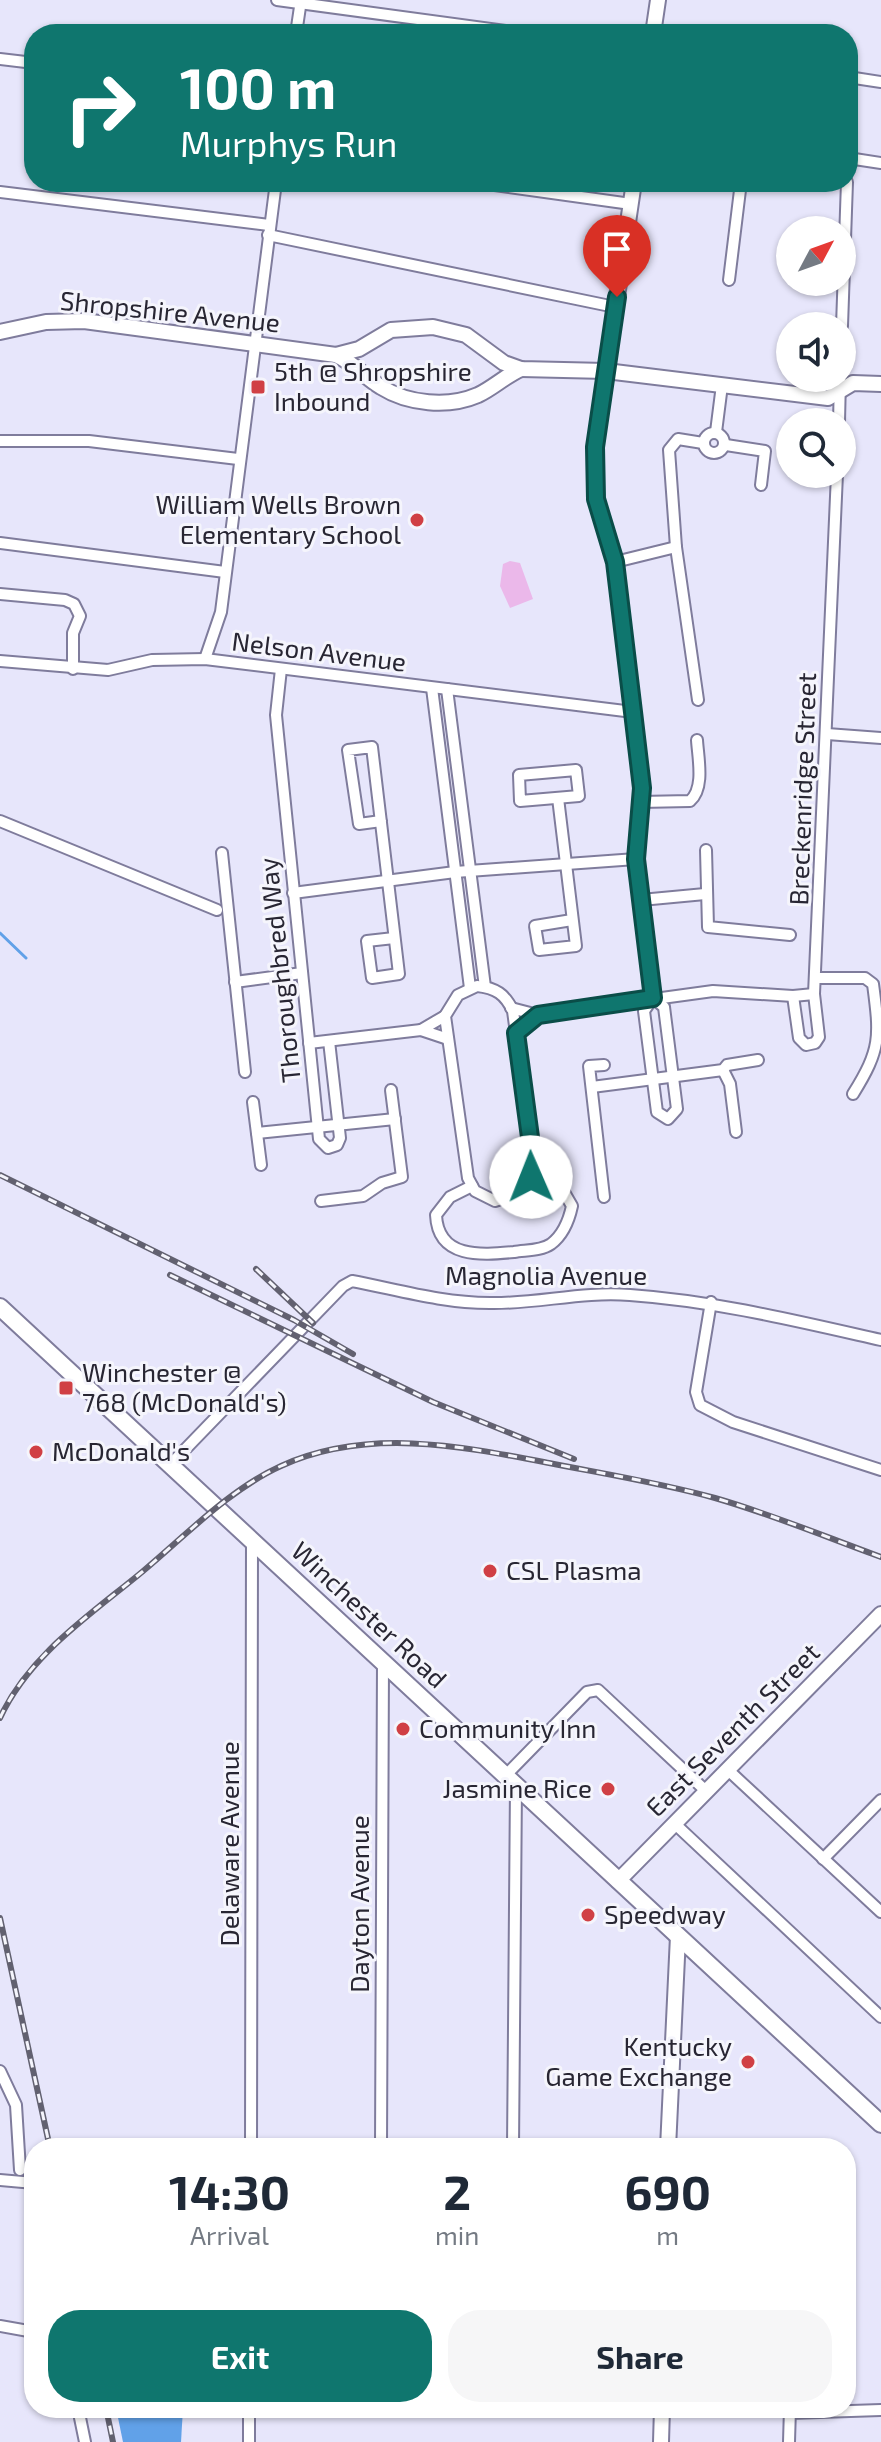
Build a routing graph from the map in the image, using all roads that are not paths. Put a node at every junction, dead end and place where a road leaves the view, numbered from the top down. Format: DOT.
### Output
graph roads {
  1 [pos="277,0"];
  2 [pos="658,0"];
  3 [pos="300,2"];
  4 [pos="297,24"];
  5 [pos="457,24"];
  6 [pos="654,24"];
  7 [pos="0,59"];
  8 [pos="24,62"];
  9 [pos="858,79"];
  10 [pos="881,82"];
  11 [pos="858,160"];
  12 [pos="881,163"];
  13 [pos="0,192"];
  14 [pos="275,192"];
  15 [pos="545,192"];
  16 [pos="633,192"];
  17 [pos="740,192"];
  18 [pos="847,192"];
  19 [pos="631,204"];
  20 [pos="269,230"];
  21 [pos="729,280"];
  22 [pos="615,307"];
  23 [pos="842,312"];
  24 [pos="0,332"];
  25 [pos="368,343"];
  26 [pos="254,344"];
  27 [pos="494,354"];
  28 [pos="336,355"];
  29 [pos="521,369"];
  30 [pos="606,371"];
  31 [pos="364,373"];
  32 [pos="495,382"];
  33 [pos="856,383"];
  34 [pos="881,384"];
  35 [pos="722,385"];
  36 [pos="776,392"];
  37 [pos="779,392"];
  38 [pos="834,392"];
  39 [pos="716,432"];
  40 [pos="0,441"];
  41 [pos="703,443"];
  42 [pos="726,445"];
  43 [pos="238,459"];
  44 [pos="761,485"];
  45 [pos="836,488"];
  46 [pos="0,543"];
  47 [pos="676,547"];
  48 [pos="615,562"];
  49 [pos="225,572"];
  50 [pos="0,594"];
  51 [pos="205,659"];
  52 [pos="0,661"];
  53 [pos="73,669"];
  54 [pos="281,669"];
  55 [pos="432,688"];
  56 [pos="447,689"];
  57 [pos="698,700"];
  58 [pos="633,712"];
  59 [pos="827,734"];
  60 [pos="881,738"];
  61 [pos="697,740"];
  62 [pos="558,798"];
  63 [pos="640,802"];
  64 [pos="0,821"];
  65 [pos="381,821"];
  66 [pos="706,850"];
  67 [pos="222,853"];
  68 [pos="636,859"];
  69 [pos="565,862"];
  70 [pos="469,871"];
  71 [pos="455,872"];
  72 [pos="388,881"];
  73 [pos="293,893"];
  74 [pos="705,894"];
  75 [pos="641,900"];
  76 [pos="217,910"];
  77 [pos="572,920"];
  78 [pos="790,935"];
  79 [pos="394,938"];
  80 [pos="302,973"];
  81 [pos="817,978"];
  82 [pos="235,982"];
  83 [pos="485,987"];
  84 [pos="470,988"];
  85 [pos="814,994"];
  86 [pos="793,996"];
  87 [pos="653,998"];
  88 [pos="513,1013"];
  89 [pos="538,1015"];
  90 [pos="446,1021"];
  91 [pos="421,1030"];
  92 [pos="516,1033"];
  93 [pos="448,1039"];
  94 [pos="329,1041"];
  95 [pos="309,1043"];
  96 [pos="758,1060"];
  97 [pos="604,1065"];
  98 [pos="723,1070"];
  99 [pos="245,1072"];
  100 [pos="673,1077"];
  101 [pos="652,1079"];
  102 [pos="592,1087"];
  103 [pos="391,1090"];
  104 [pos="853,1094"];
  105 [pos="253,1102"];
  106 [pos="395,1119"];
  107 [pos="338,1124"];
  108 [pos="318,1127"];
  109 [pos="736,1132"];
  110 [pos="257,1133"];
  111 [pos="261,1165"];
  112 [pos="531,1177"];
  113 [pos="472,1186"];
  114 [pos="604,1197"];
  115 [pos="321,1201"];
  116 [pos="711,1302"];
  117 [pos="0,1307"];
  118 [pos="881,1340"];
  119 [pos="170,1465"];
  120 [pos="881,1470"];
  121 [pos="252,1540"];
  122 [pos="881,1614"];
  123 [pos="383,1660"];
  124 [pos="728,1770"];
  125 [pos="511,1779"];
  126 [pos="706,1791"];
  127 [pos="881,1800"];
  128 [pos="674,1823"];
  129 [pos="823,1859"];
  130 [pos="618,1881"];
  131 [pos="881,1912"];
  132 [pos="678,1936"];
  133 [pos="881,2017"];
  134 [pos="0,2071"];
  135 [pos="881,2124"];
  136 [pos="251,2138"];
  137 [pos="381,2138"];
  138 [pos="513,2138"];
  139 [pos="668,2138"];
  140 [pos="20,2170"];
  141 [pos="0,2180"];
  142 [pos="24,2182"];
  143 [pos="0,2326"];
  144 [pos="24,2330"];
  145 [pos="856,2410"];
  146 [pos="881,2410"];
  147 [pos="80,2418"];
  148 [pos="249,2418"];
  149 [pos="662,2418"];
  150 [pos="790,2418"];
  151 [pos="85,2442"];
  152 [pos="249,2442"];
  153 [pos="661,2442"];
  154 [pos="789,2442"];
  1 -- 3 [label="street"];
  2 -- 6 [label="street"];
  3 -- 4 [label="street"];
  3 -- 5 [label="street"];
  7 -- 8 [label="street"];
  9 -- 10 [label="street"];
  11 -- 12 [label="street"];
  13 -- 20 [label="street"];
  14 -- 20 [label="street"];
  15 -- 19 [label="street"];
  16 -- 19 [label="street"];
  17 -- 21 [label="street"];
  18 -- 23 [label="street"];
  19 -- 22 [label="street"];
  20 -- 22 [label="street"];
  20 -- 26 [label="street"];
  22 -- 30 [label="street"];
  24 -- 26 [label="street, Shropshire Avenue"];
  25 -- 27 [label="street, Shropshire Avenue"];
  25 -- 28 [label="street, Shropshire Avenue"];
  25 -- 31 [label="street"];
  26 -- 28 [label="street, Shropshire Avenue"];
  26 -- 43 [label="street"];
  27 -- 29 [label="street, Shropshire Avenue"];
  27 -- 32 [label="street"];
  28 -- 31 [label="street, Shropshire Avenue"];
  29 -- 30 [label="street, Shropshire Avenue"];
  29 -- 32 [label="street, Shropshire Avenue"];
  30 -- 35 [label="street, Shropshire Avenue"];
  30 -- 48 [label="street"];
  31 -- 32 [label="street, Shropshire Avenue"];
  33 -- 34 [label="street, Shropshire Avenue"];
  35 -- 36 [label="street, Shropshire Avenue"];
  35 -- 39 [label="street"];
  37 -- 38 [label="street, Shropshire Avenue"];
  39 -- 41 [label="street"];
  39 -- 42 [label="street"];
  40 -- 43 [label="street"];
  41 -- 42 [label="street"];
  41 -- 47 [label="street"];
  42 -- 44 [label="street"];
  43 -- 49 [label="street"];
  45 -- 59 [label="street, Breckenridge Street"];
  46 -- 49 [label="street"];
  47 -- 48 [label="street"];
  47 -- 57 [label="street"];
  48 -- 58 [label="street"];
  49 -- 51 [label="street"];
  50 -- 53 [label="street"];
  51 -- 53 [label="street, Nelson Avenue"];
  51 -- 54 [label="street, Nelson Avenue"];
  52 -- 53 [label="street, Nelson Avenue"];
  54 -- 55 [label="street, Nelson Avenue"];
  54 -- 73 [label="street, Thoroughbred Way"];
  55 -- 56 [label="street, Nelson Avenue"];
  55 -- 71 [label="street"];
  56 -- 58 [label="street, Nelson Avenue"];
  56 -- 70 [label="street"];
  58 -- 63 [label="street"];
  59 -- 60 [label="street"];
  59 -- 81 [label="street, Breckenridge Street"];
  61 -- 63 [label="street"];
  62 -- 62 [label="street"];
  62 -- 69 [label="street"];
  63 -- 68 [label="street"];
  64 -- 76 [label="street"];
  65 -- 65 [label="street"];
  65 -- 72 [label="street"];
  66 -- 74 [label="street"];
  67 -- 82 [label="street"];
  68 -- 69 [label="street"];
  68 -- 75 [label="street"];
  69 -- 70 [label="street"];
  69 -- 77 [label="street"];
  70 -- 71 [label="street"];
  70 -- 83 [label="street"];
  71 -- 72 [label="street"];
  71 -- 84 [label="street"];
  72 -- 73 [label="street"];
  72 -- 79 [label="street"];
  73 -- 80 [label="street, Thoroughbred Way"];
  74 -- 75 [label="street"];
  74 -- 78 [label="street"];
  75 -- 87 [label="street"];
  79 -- 79 [label="street"];
  80 -- 82 [label="street"];
  80 -- 95 [label="street, Thoroughbred Way"];
  81 -- 85 [label="street, Breckenridge Street"];
  81 -- 104 [label="street"];
  82 -- 99 [label="street"];
  83 -- 84 [label="street"];
  83 -- 88 [label="street"];
  84 -- 90 [label="street"];
  85 -- 86 [label="street"];
  85 -- 86 [label="street, Breckenridge Street"];
  86 -- 87 [label="street"];
  87 -- 89 [label="street"];
  87 -- 100 [label="street"];
  87 -- 101 [label="street"];
  88 -- 89 [label="street"];
  88 -- 92 [label="street"];
  89 -- 92 [label="street"];
  90 -- 91 [label="street"];
  90 -- 93 [label="street"];
  91 -- 93 [label="street"];
  91 -- 94 [label="street"];
  92 -- 112 [label="street"];
  93 -- 113 [label="street"];
  94 -- 95 [label="street"];
  94 -- 107 [label="street, Thoroughbred Way"];
  95 -- 108 [label="street, Thoroughbred Way"];
  96 -- 98 [label="street"];
  97 -- 102 [label="street"];
  98 -- 100 [label="street"];
  98 -- 109 [label="street"];
  100 -- 101 [label="street"];
  100 -- 101 [label="street"];
  101 -- 102 [label="street"];
  102 -- 114 [label="street"];
  103 -- 106 [label="street"];
  105 -- 110 [label="street"];
  106 -- 107 [label="street"];
  106 -- 115 [label="street"];
  107 -- 108 [label="street"];
  107 -- 108 [label="street"];
  108 -- 110 [label="street"];
  110 -- 111 [label="street"];
  112 -- 113 [label="street"];
  112 -- 113 [label="street"];
  116 -- 118 [label="street, Magnolia Avenue"];
  116 -- 119 [label="street, Magnolia Avenue"];
  116 -- 120 [label="street"];
  117 -- 119 [label="main road, Winchester Road"];
  119 -- 121 [label="main road, Winchester Road"];
  121 -- 123 [label="main road, Winchester Road"];
  121 -- 136 [label="street, Delaware Avenue"];
  122 -- 124 [label="street, East Seventh Street"];
  123 -- 125 [label="main road, Winchester Road"];
  123 -- 137 [label="street, Dayton Avenue"];
  124 -- 126 [label="street, East Seventh Street"];
  124 -- 129 [label="street"];
  125 -- 126 [label="street"];
  125 -- 130 [label="main road, Winchester Road"];
  125 -- 138 [label="street"];
  126 -- 128 [label="street, East Seventh Street"];
  127 -- 129 [label="street"];
  128 -- 130 [label="street, East Seventh Street"];
  128 -- 133 [label="street"];
  129 -- 131 [label="street"];
  130 -- 132 [label="main road, Winchester Road"];
  132 -- 135 [label="main road, Winchester Road"];
  132 -- 139 [label="street"];
  134 -- 140 [label="street"];
  141 -- 142 [label="street"];
  143 -- 144 [label="street"];
  145 -- 146 [label="street"];
  147 -- 151 [label="street"];
  148 -- 152 [label="street"];
  149 -- 153 [label="street"];
  150 -- 154 [label="street"];
}
